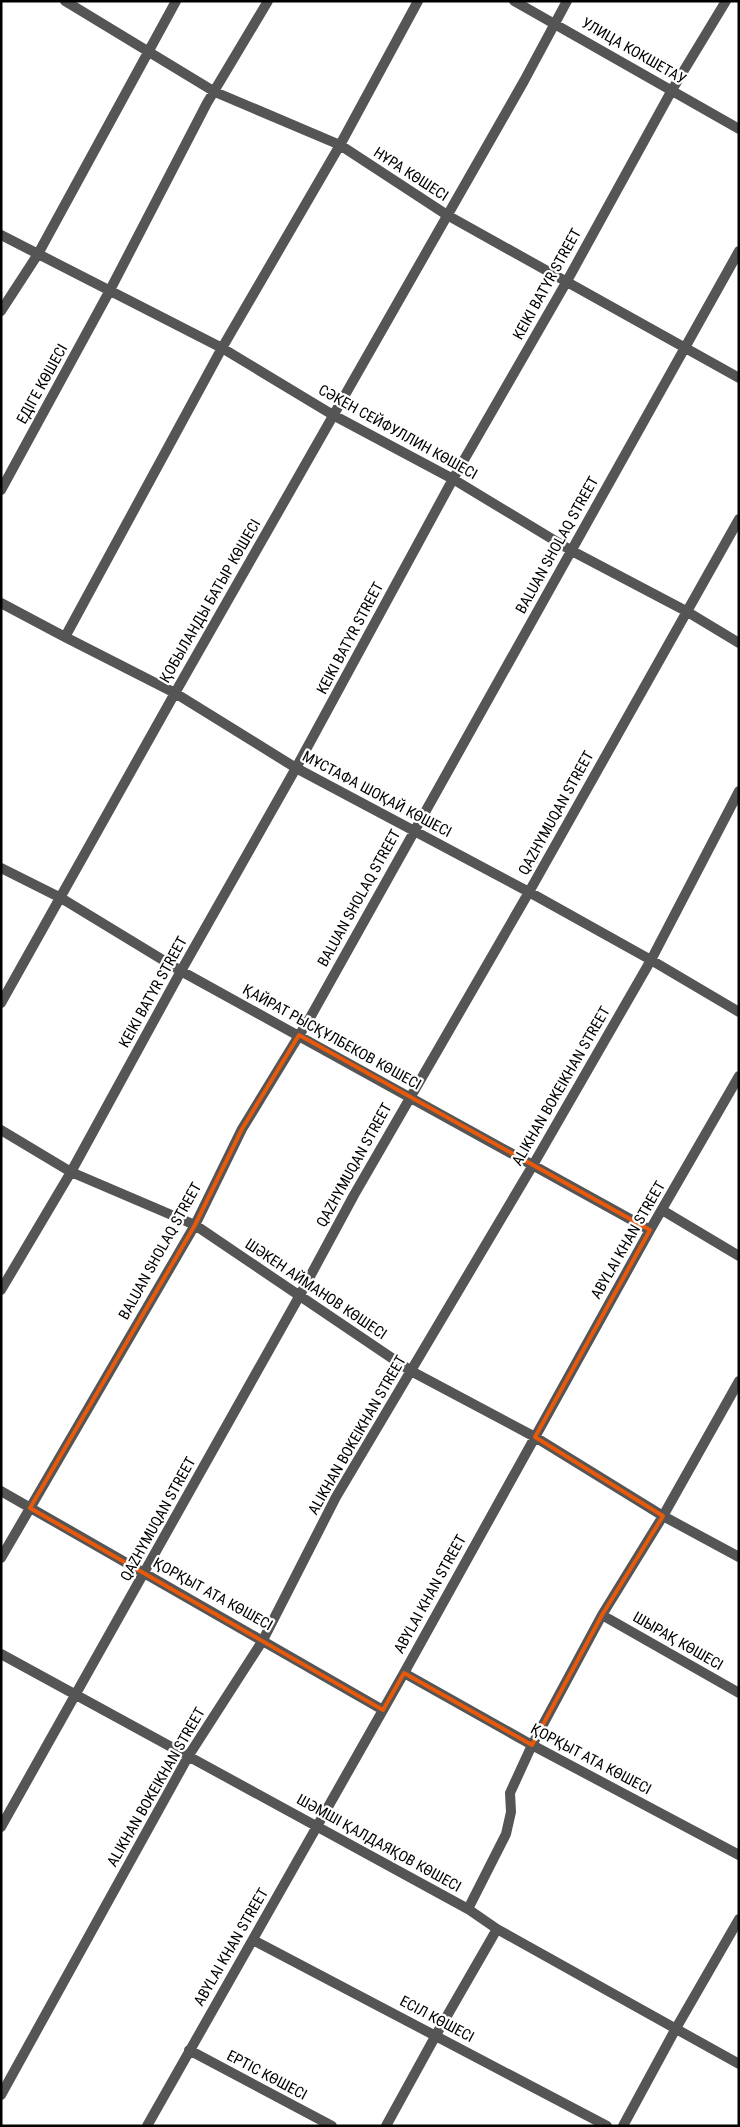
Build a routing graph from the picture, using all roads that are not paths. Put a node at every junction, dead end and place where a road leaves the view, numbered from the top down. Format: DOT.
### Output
graph roads {
  1 [pos="65,1"];
  2 [pos="176,1"];
  3 [pos="268,1"];
  4 [pos="418,1"];
  5 [pos="514,1"];
  6 [pos="567,1"];
  7 [pos="726,1"];
  8 [pos="555,23"];
  9 [pos="148,53"];
  10 [pos="672,90"];
  11 [pos="215,92"];
  12 [pos="739,129"];
  13 [pos="340,146"];
  14 [pos="447,215"];
  15 [pos="1,235"];
  16 [pos="739,251"];
  17 [pos="38,254"];
  18 [pos="567,281"];
  19 [pos="109,292"];
  20 [pos="1,311"];
  21 [pos="222,348"];
  22 [pos="683,348"];
  23 [pos="739,378"];
  24 [pos="333,415"];
  25 [pos="453,479"];
  26 [pos="1,490"];
  27 [pos="739,519"];
  28 [pos="572,551"];
  29 [pos="1,602"];
  30 [pos="686,611"];
  31 [pos="65,638"];
  32 [pos="739,643"];
  33 [pos="175,693"];
  34 [pos="296,768"];
  35 [pos="739,791"];
  36 [pos="414,830"];
  37 [pos="1,868"];
  38 [pos="528,892"];
  39 [pos="61,898"];
  40 [pos="651,960"];
  41 [pos="182,971"];
  42 [pos="1,1003"];
  43 [pos="739,1012"];
  44 [pos="299,1035"];
  45 [pos="739,1076"];
  46 [pos="410,1097"];
  47 [pos="1,1130"];
  48 [pos="533,1165"];
  49 [pos="72,1172"];
  50 [pos="662,1210"];
  51 [pos="194,1225"];
  52 [pos="650,1230"];
  53 [pos="739,1256"];
  54 [pos="1,1290"];
  55 [pos="300,1295"];
  56 [pos="411,1371"];
  57 [pos="739,1381"];
  58 [pos="729,1399"];
  59 [pos="739,1405"];
  60 [pos="535,1436"];
  61 [pos="1,1492"];
  62 [pos="30,1508"];
  63 [pos="663,1516"];
  64 [pos="739,1556"];
  65 [pos="1,1558"];
  66 [pos="144,1573"];
  67 [pos="602,1615"];
  68 [pos="263,1640"];
  69 [pos="1,1654"];
  70 [pos="404,1673"];
  71 [pos="739,1693"];
  72 [pos="77,1695"];
  73 [pos="383,1710"];
  74 [pos="532,1745"];
  75 [pos="189,1755"];
  76 [pos="1,1827"];
  77 [pos="316,1827"];
  78 [pos="739,1854"];
  79 [pos="468,1909"];
  80 [pos="739,1919"];
  81 [pos="498,1929"];
  82 [pos="253,1940"];
  83 [pos="675,2030"];
  84 [pos="436,2035"];
  85 [pos="189,2050"];
  86 [pos="739,2064"];
  87 [pos="1,2095"];
  88 [pos="147,2126"];
  89 [pos="332,2126"];
  90 [pos="386,2126"];
  91 [pos="607,2126"];
  92 [pos="623,2126"];
  1 -- 9 [label="street, НҰРА КӨШЕСІ"];
  2 -- 9 [label="street"];
  3 -- 11 [label="street, ЕДІГЕ КӨШЕСІ"];
  4 -- 13 [label="street"];
  5 -- 8 [label="street, УЛИЦА КОКШЕТАУ"];
  6 -- 8 [label="street, ҚОБЫЛАНДЫ БАТЫР КӨШЕСІ"];
  7 -- 10 [label="street, KEIKI BATYR STREET"];
  8 -- 10 [label="street, УЛИЦА КОКШЕТАУ"];
  8 -- 14 [label="street, ҚОБЫЛАНДЫ БАТЫР КӨШЕСІ"];
  9 -- 11 [label="street, НҰРА КӨШЕСІ"];
  9 -- 17 [label="street"];
  10 -- 12 [label="street, УЛИЦА КОКШЕТАУ"];
  10 -- 18 [label="street, KEIKI BATYR STREET"];
  11 -- 13 [label="street, НҰРА КӨШЕСІ"];
  11 -- 19 [label="street, ЕДІГЕ КӨШЕСІ"];
  13 -- 14 [label="street, НҰРА КӨШЕСІ"];
  13 -- 21 [label="street"];
  14 -- 18 [label="street, НҰРА КӨШЕСІ"];
  14 -- 24 [label="street, ҚОБЫЛАНДЫ БАТЫР КӨШЕСІ"];
  15 -- 17 [label="street, СӘКЕН СЕЙФУЛЛИН КӨШЕСІ"];
  16 -- 22 [label="street, BALUAN SHOLAQ STREET"];
  17 -- 19 [label="street, СӘКЕН СЕЙФУЛЛИН КӨШЕСІ"];
  17 -- 20 [label="street"];
  18 -- 22 [label="street, НҰРА КӨШЕСІ"];
  18 -- 25 [label="street, KEIKI BATYR STREET"];
  19 -- 21 [label="street, СӘКЕН СЕЙФУЛЛИН КӨШЕСІ"];
  19 -- 26 [label="street, ЕДІГЕ КӨШЕСІ"];
  21 -- 24 [label="street, СӘКЕН СЕЙФУЛЛИН КӨШЕСІ"];
  21 -- 31 [label="street"];
  22 -- 23 [label="street, НҰРА КӨШЕСІ"];
  22 -- 28 [label="street, BALUAN SHOLAQ STREET"];
  24 -- 25 [label="street, СӘКЕН СЕЙФУЛЛИН КӨШЕСІ"];
  24 -- 33 [label="street, ҚОБЫЛАНДЫ БАТЫР КӨШЕСІ"];
  25 -- 28 [label="street, СӘКЕН СЕЙФУЛЛИН КӨШЕСІ"];
  25 -- 34 [label="street, KEIKI BATYR STREET"];
  27 -- 30 [label="street, QAZHYMUQAN STREET"];
  28 -- 30 [label="street, СӘКЕН СЕЙФУЛЛИН КӨШЕСІ"];
  28 -- 36 [label="street, BALUAN SHOLAQ STREET"];
  29 -- 31 [label="street, МҰСТАФА ШОҚАЙ КӨШЕСІ"];
  30 -- 32 [label="street, СӘКЕН СЕЙФУЛЛИН КӨШЕСІ"];
  30 -- 38 [label="street, QAZHYMUQAN STREET"];
  31 -- 33 [label="street, МҰСТАФА ШОҚАЙ КӨШЕСІ"];
  33 -- 34 [label="street, МҰСТАФА ШОҚАЙ КӨШЕСІ"];
  33 -- 39 [label="street, ҚОБЫЛАНДЫ БАТЫР КӨШЕСІ"];
  34 -- 36 [label="street, МҰСТАФА ШОҚАЙ КӨШЕСІ"];
  34 -- 41 [label="street, KEIKI BATYR STREET"];
  35 -- 40 [label="street, ALIKHAN BOKEIKHAN STREET"];
  36 -- 38 [label="street, МҰСТАФА ШОҚАЙ КӨШЕСІ"];
  36 -- 44 [label="street, BALUAN SHOLAQ STREET"];
  37 -- 39 [label="street, ҚАЙРАТ РЫСҚҰЛБЕКОВ КӨШЕСІ"];
  38 -- 40 [label="street, МҰСТАФА ШОҚАЙ КӨШЕСІ"];
  38 -- 46 [label="street, QAZHYMUQAN STREET"];
  39 -- 41 [label="street, ҚАЙРАТ РЫСҚҰЛБЕКОВ КӨШЕСІ"];
  39 -- 42 [label="street, ҚОБЫЛАНДЫ БАТЫР КӨШЕСІ"];
  40 -- 43 [label="street, МҰСТАФА ШОҚАЙ КӨШЕСІ"];
  40 -- 48 [label="street, ALIKHAN BOKEIKHAN STREET"];
  41 -- 44 [label="street, ҚАЙРАТ РЫСҚҰЛБЕКОВ КӨШЕСІ"];
  41 -- 49 [label="street, KEIKI BATYR STREET"];
  44 -- 46 [label="street, ҚАЙРАТ РЫСҚҰЛБЕКОВ КӨШЕСІ"];
  44 -- 51 [label="street, BALUAN SHOLAQ STREET"];
  45 -- 50 [label="street, ABYLAI KHAN STREET"];
  46 -- 48 [label="street, ҚАЙРАТ РЫСҚҰЛБЕКОВ КӨШЕСІ"];
  46 -- 55 [label="street, QAZHYMUQAN STREET"];
  47 -- 49 [label="street, ШӘКЕН АЙМАНОВ КӨШЕСІ"];
  48 -- 52 [label="street, ҚАЙРАТ РЫСҚҰЛБЕКОВ КӨШЕСІ"];
  48 -- 56 [label="street, ALIKHAN BOKEIKHAN STREET"];
  49 -- 51 [label="street, ШӘКЕН АЙМАНОВ КӨШЕСІ"];
  49 -- 54 [label="street, KEIKI BATYR STREET"];
  50 -- 52 [label="street, ABYLAI KHAN STREET"];
  50 -- 53 [label="street"];
  51 -- 55 [label="street, ШӘКЕН АЙМАНОВ КӨШЕСІ"];
  51 -- 62 [label="street, BALUAN SHOLAQ STREET"];
  52 -- 60 [label="street, ABYLAI KHAN STREET"];
  55 -- 56 [label="street, ШӘКЕН АЙМАНОВ КӨШЕСІ"];
  55 -- 66 [label="street, QAZHYMUQAN STREET"];
  56 -- 60 [label="street, ШӘКЕН АЙМАНОВ КӨШЕСІ"];
  56 -- 68 [label="street, ALIKHAN BOKEIKHAN STREET"];
  57 -- 58 [label="street"];
  58 -- 59 [label="street"];
  58 -- 63 [label="street"];
  60 -- 63 [label="street, ШӘКЕН АЙМАНОВ КӨШЕСІ"];
  60 -- 70 [label="street, ABYLAI KHAN STREET"];
  61 -- 62 [label="street, ҚОРҚЫТ АТА КӨШЕСІ"];
  62 -- 65 [label="street, BALUAN SHOLAQ STREET"];
  62 -- 66 [label="street, ҚОРҚЫТ АТА КӨШЕСІ"];
  63 -- 64 [label="street, ШӘКЕН АЙМАНОВ КӨШЕСІ"];
  63 -- 67 [label="street"];
  66 -- 68 [label="street, ҚОРҚЫТ АТА КӨШЕСІ"];
  66 -- 72 [label="street, QAZHYMUQAN STREET"];
  67 -- 71 [label="street, ШЫРАҚ КӨШЕСІ"];
  67 -- 74 [label="street"];
  68 -- 73 [label="street, ҚОРҚЫТ АТА КӨШЕСІ"];
  68 -- 75 [label="street, ALIKHAN BOKEIKHAN STREET"];
  69 -- 72 [label="street, ШӘМШІ ҚАЛДАЯҚОВ КӨШЕСІ"];
  70 -- 73 [label="street, ABYLAI KHAN STREET"];
  70 -- 74 [label="street, ҚОРҚЫТ АТА КӨШЕСІ"];
  72 -- 75 [label="street, ШӘМШІ ҚАЛДАЯҚОВ КӨШЕСІ"];
  72 -- 76 [label="street, QAZHYMUQAN STREET"];
  73 -- 77 [label="street, ABYLAI KHAN STREET"];
  74 -- 78 [label="street, ҚОРҚЫТ АТА КӨШЕСІ"];
  74 -- 79 [label="street"];
  75 -- 77 [label="street, ШӘМШІ ҚАЛДАЯҚОВ КӨШЕСІ"];
  75 -- 87 [label="street, ALIKHAN BOKEIKHAN STREET"];
  77 -- 79 [label="street, ШӘМШІ ҚАЛДАЯҚОВ КӨШЕСІ"];
  77 -- 82 [label="street, ABYLAI KHAN STREET"];
  79 -- 81 [label="street, ШӘМШІ ҚАЛДАЯҚОВ КӨШЕСІ"];
  80 -- 83 [label="street"];
  81 -- 83 [label="street, ШӘМШІ ҚАЛДАЯҚОВ КӨШЕСІ"];
  81 -- 84 [label="street"];
  82 -- 84 [label="street, ЕСІЛ КӨШЕСІ"];
  82 -- 85 [label="street, ABYLAI KHAN STREET"];
  83 -- 86 [label="street, ШӘМШІ ҚАЛДАЯҚОВ КӨШЕСІ"];
  83 -- 92 [label="street"];
  84 -- 90 [label="street"];
  84 -- 91 [label="street, ЕСІЛ КӨШЕСІ"];
  85 -- 88 [label="street, ABYLAI KHAN STREET"];
  85 -- 89 [label="street, ЕРТІС КӨШЕСІ"];
}
